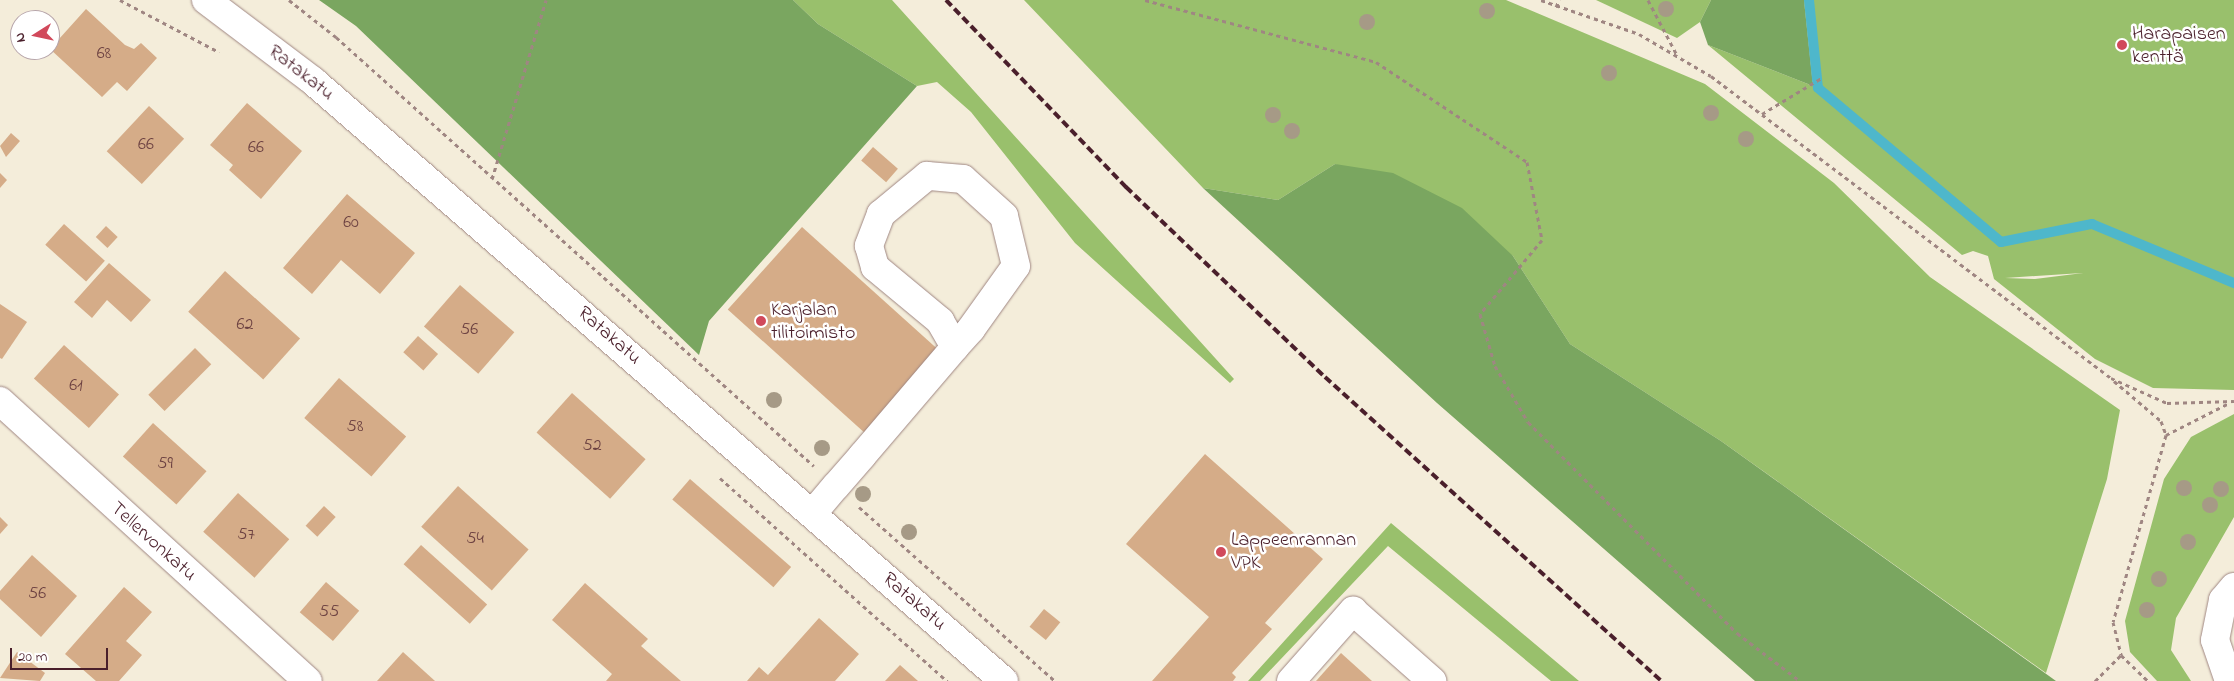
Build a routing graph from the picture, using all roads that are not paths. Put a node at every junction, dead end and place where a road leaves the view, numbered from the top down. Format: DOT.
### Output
graph roads {
  1 [pos="206,0"];
  2 [pos="955,347"];
  3 [pos="0,402"];
  4 [pos="814,513"];
  5 [pos="2234,587"];
  6 [pos="308,681"];
  7 [pos="1004,681"];
  8 [pos="1291,681"];
  9 [pos="1432,681"];
  10 [pos="2229,681"];
  1 -- 4 [label="main road, Ratakatu"];
  2 -- 2 [label="main road"];
  2 -- 4 [label="main road"];
  3 -- 6 [label="main road, Tellervonkatu"];
  4 -- 7 [label="main road, Ratakatu"];
  5 -- 10 [label="main road"];
  8 -- 9 [label="main road"];
}
